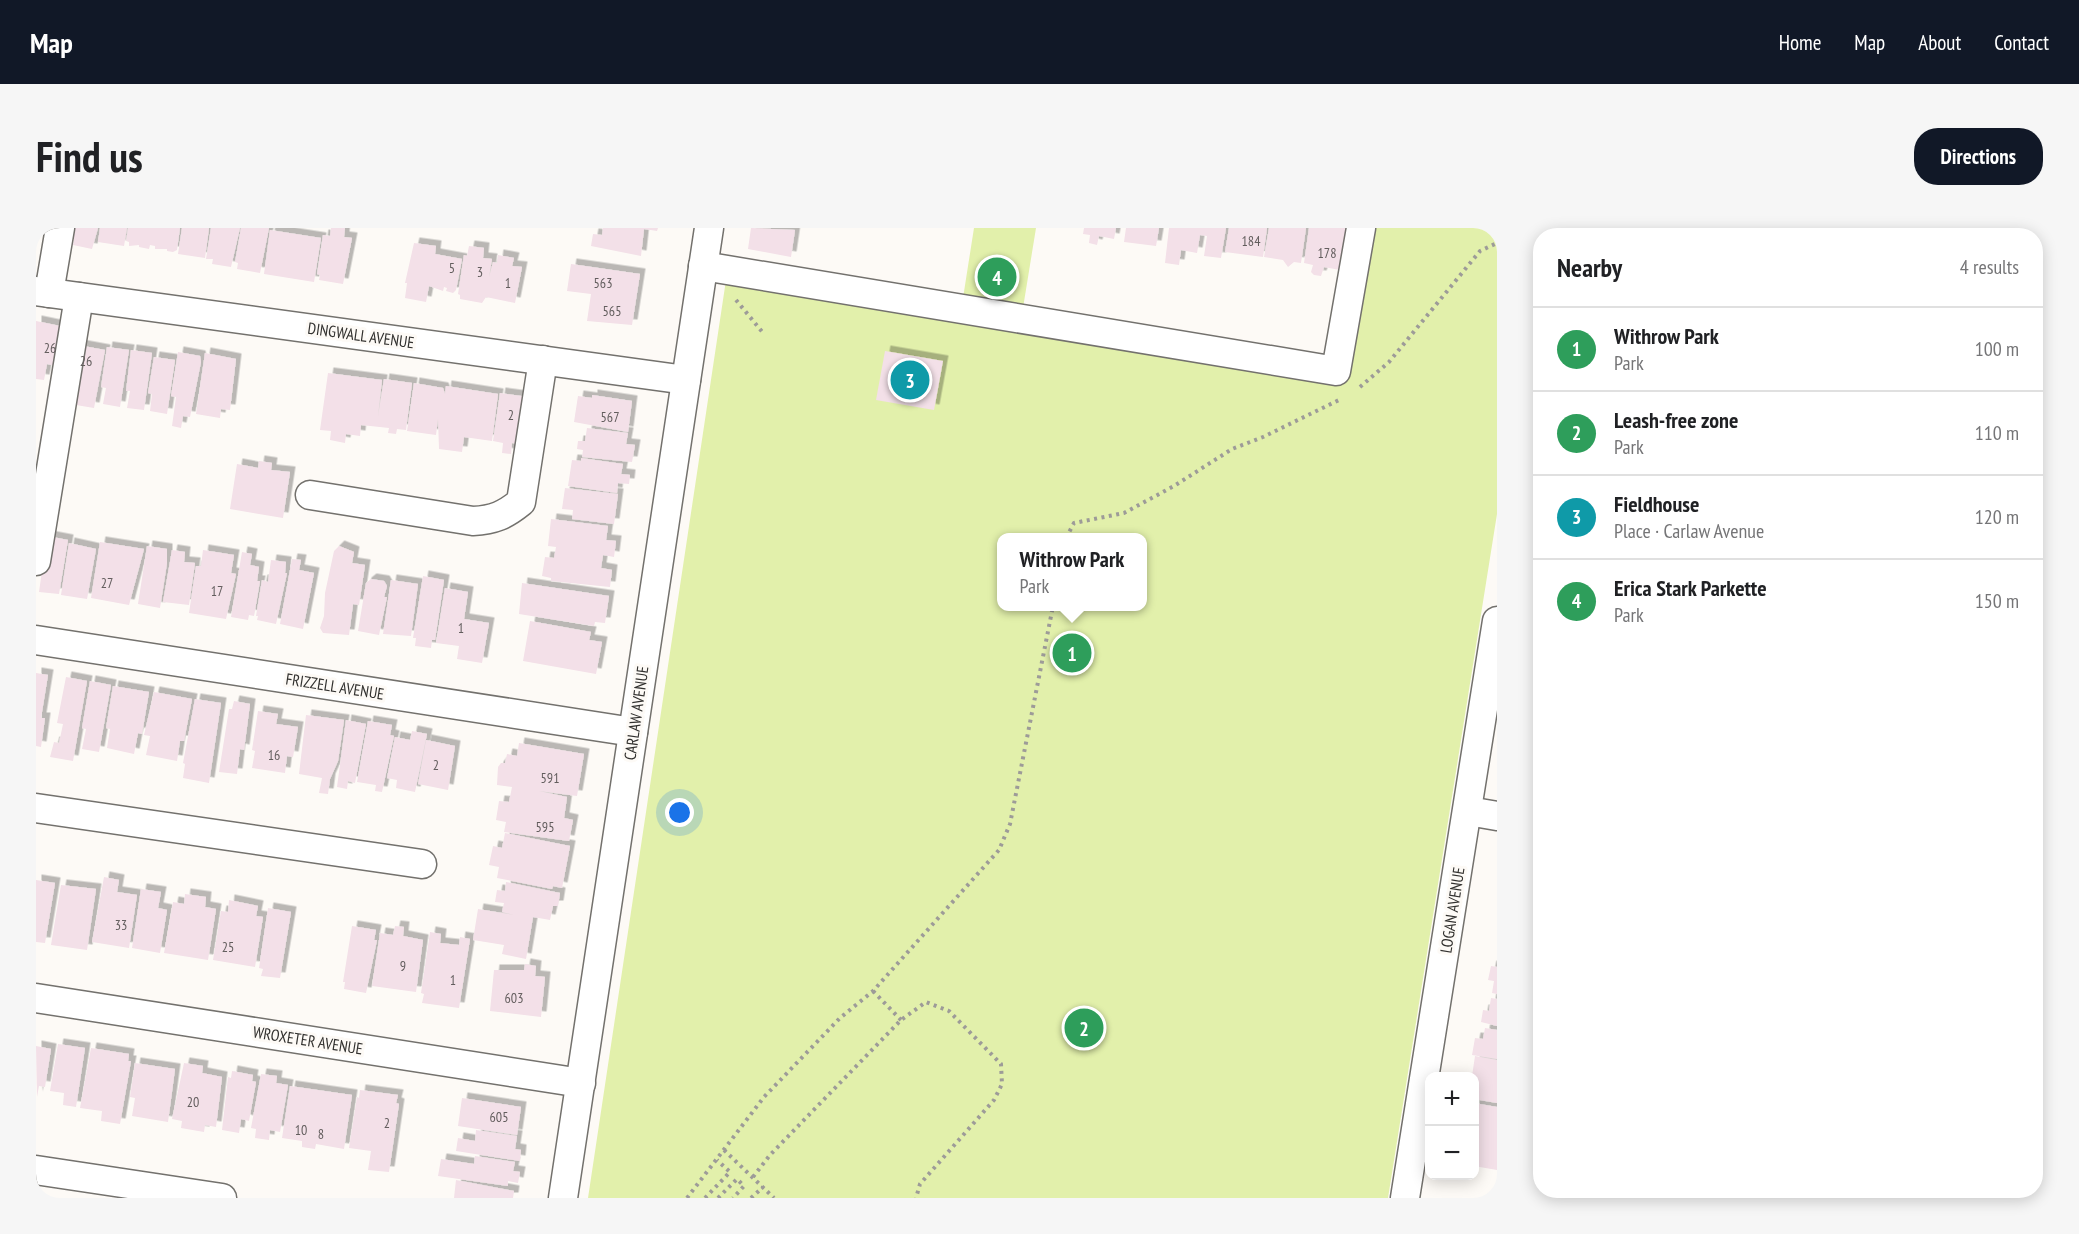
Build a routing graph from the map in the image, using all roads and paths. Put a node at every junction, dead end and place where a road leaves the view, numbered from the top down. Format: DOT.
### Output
graph roads {
  1 [pos="60,228"];
  2 [pos="709,228"];
  3 [pos="1361,228"];
  4 [pos="1497,243"];
  5 [pos="1479,251"];
  6 [pos="703,266"];
  7 [pos="730,291"];
  8 [pos="42,292"];
  9 [pos="79,297"];
  10 [pos="764,334"];
  11 [pos="543,360"];
  12 [pos="686,380"];
  13 [pos="1174,486"];
  14 [pos="310,495"];
  15 [pos="1068,533"];
  16 [pos="36,561"];
  17 [pos="1052,611"];
  18 [pos="1497,621"];
  19 [pos="36,640"];
  20 [pos="633,732"];
  21 [pos="36,808"];
  22 [pos="1468,812"];
  23 [pos="1497,816"];
  24 [pos="422,864"];
  25 [pos="873,991"];
  26 [pos="36,998"];
  27 [pos="900,1020"];
  28 [pos="581,1083"];
  29 [pos="724,1150"];
  30 [pos="717,1160"];
  31 [pos="36,1170"];
  32 [pos="753,1177"];
  33 [pos="763,1187"];
  34 [pos="222,1198"];
  35 [pos="563,1198"];
  36 [pos="687,1198"];
  37 [pos="705,1198"];
  38 [pos="718,1198"];
  39 [pos="732,1198"];
  40 [pos="751,1198"];
  41 [pos="774,1198"];
  42 [pos="916,1198"];
  43 [pos="1405,1198"];
  1 -- 8 [label="street"];
  2 -- 6 [label="street, CARLAW AVENUE"];
  3 -- 6 [label="street"];
  4 -- 5 [label="path"];
  6 -- 12 [label="street, CARLAW AVENUE"];
  7 -- 10 [label="path"];
  8 -- 9 [label="street, DINGWALL AVENUE"];
  9 -- 11 [label="street, DINGWALL AVENUE"];
  9 -- 16 [label="street"];
  11 -- 12 [label="street, DINGWALL AVENUE"];
  11 -- 14 [label="street"];
  12 -- 20 [label="street, CARLAW AVENUE"];
  13 -- 15 [label="path"];
  17 -- 25 [label="path"];
  18 -- 22 [label="street, LOGAN AVENUE"];
  19 -- 20 [label="street, FRIZZELL AVENUE"];
  20 -- 28 [label="street, CARLAW AVENUE"];
  21 -- 24 [label="street"];
  22 -- 23 [label="street"];
  22 -- 43 [label="street, LOGAN AVENUE"];
  25 -- 27 [label="path"];
  25 -- 29 [label="path"];
  26 -- 28 [label="street, WROXETER AVENUE"];
  27 -- 32 [label="path"];
  27 -- 42 [label="path"];
  28 -- 35 [label="street, CARLAW AVENUE"];
  29 -- 30 [label="path"];
  29 -- 32 [label="path"];
  30 -- 36 [label="path"];
  30 -- 37 [label="path"];
  31 -- 34 [label="street"];
  32 -- 33 [label="path"];
  33 -- 40 [label="path"];
  33 -- 41 [label="path"];
  38 -- 39 [label="path"];
}
